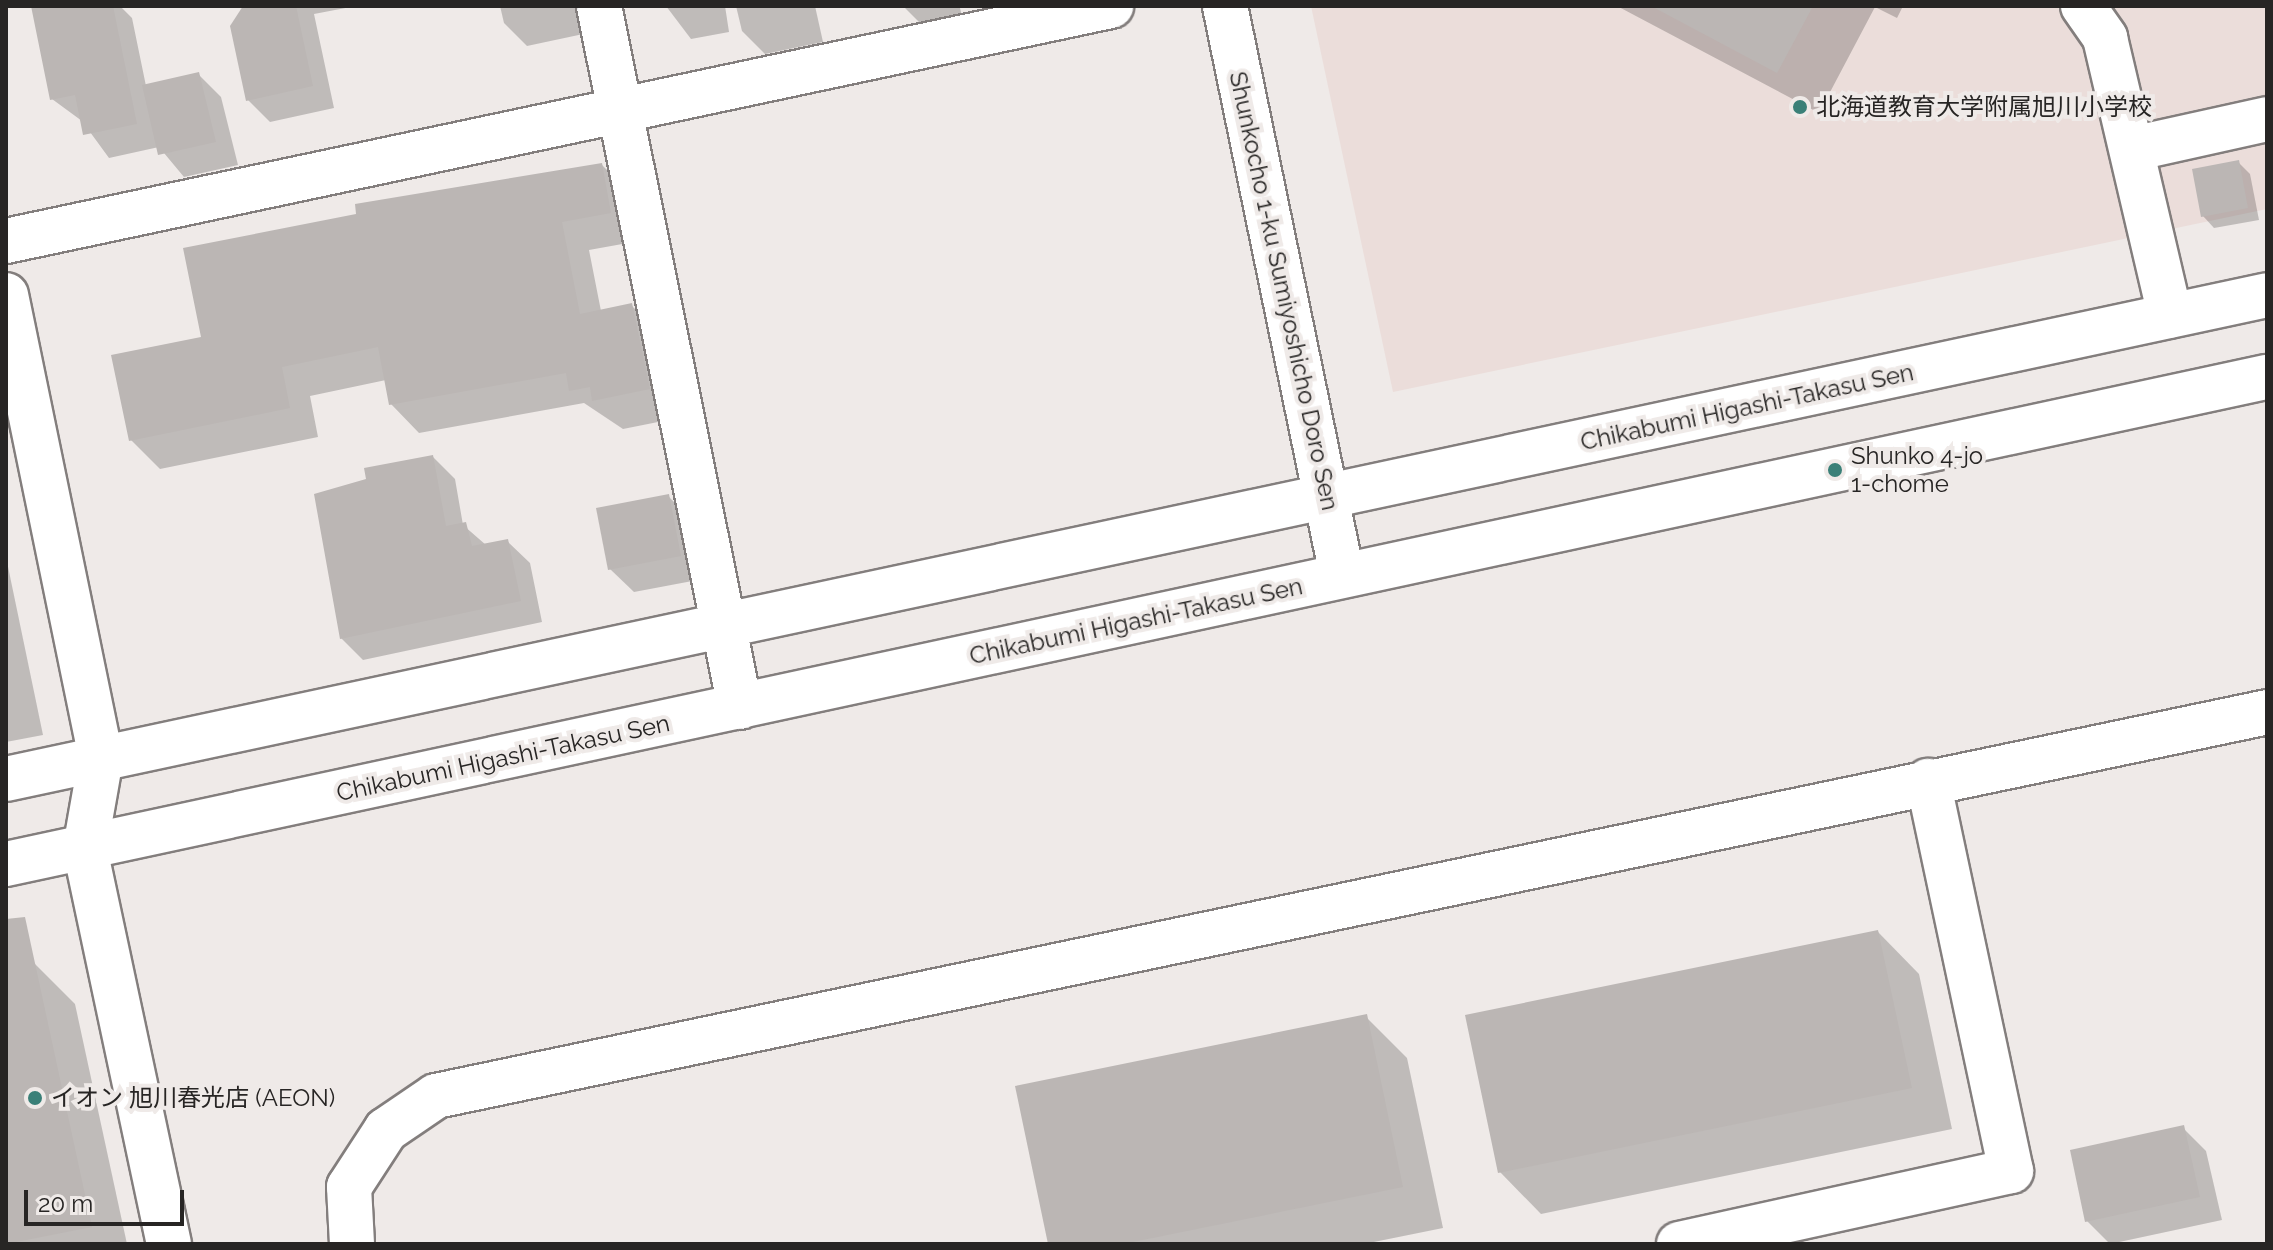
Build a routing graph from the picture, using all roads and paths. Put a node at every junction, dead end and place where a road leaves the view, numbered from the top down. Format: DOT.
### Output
graph roads {
  1 [pos="599,6"];
  2 [pos="1111,6"];
  3 [pos="1225,6"];
  4 [pos="2083,6"];
  5 [pos="621,107"];
  6 [pos="2267,119"];
  7 [pos="2132,149"];
  8 [pos="6,241"];
  9 [pos="6,295"];
  10 [pos="2267,295"];
  11 [pos="2170,316"];
  12 [pos="2267,377"];
  13 [pos="1326,497"];
  14 [pos="1342,575"];
  15 [pos="723,627"];
  16 [pos="740,707"];
  17 [pos="2267,712"];
  18 [pos="101,758"];
  19 [pos="6,779"];
  20 [pos="1928,781"];
  21 [pos="85,849"];
  22 [pos="6,864"];
  23 [pos="169,1244"];
  24 [pos="352,1244"];
  25 [pos="1679,1244"];
  1 -- 5 [label="main road"];
  2 -- 5 [label="main road"];
  3 -- 13 [label="main road, Shunkocho 1-ku Sumiyoshicho Doro Sen"];
  4 -- 7 [label="main road"];
  5 -- 8 [label="main road"];
  5 -- 15 [label="main road"];
  6 -- 7 [label="main road"];
  7 -- 11 [label="main road"];
  9 -- 18 [label="main road"];
  10 -- 11 [label="main road, Chikabumi Higashi-Takasu Sen"];
  11 -- 13 [label="main road, Chikabumi Higashi-Takasu Sen"];
  12 -- 14 [label="main road, Chikabumi Higashi-Takasu Sen"];
  13 -- 14 [label="main road, Shunkocho 1-ku Sumiyoshicho Doro Sen"];
  13 -- 15 [label="main road, Chikabumi Higashi-Takasu Sen"];
  14 -- 16 [label="main road, Chikabumi Higashi-Takasu Sen"];
  15 -- 16 [label="main road"];
  15 -- 18 [label="main road, Chikabumi Higashi-Takasu Sen"];
  16 -- 21 [label="main road, Chikabumi Higashi-Takasu Sen"];
  17 -- 20 [label="main road"];
  18 -- 19 [label="main road, Chikabumi Higashi-Takasu Sen"];
  18 -- 21 [label="main road"];
  20 -- 24 [label="main road"];
  20 -- 25 [label="main road"];
  21 -- 22 [label="main road, Chikabumi Higashi-Takasu Sen"];
  21 -- 23 [label="main road"];
}
